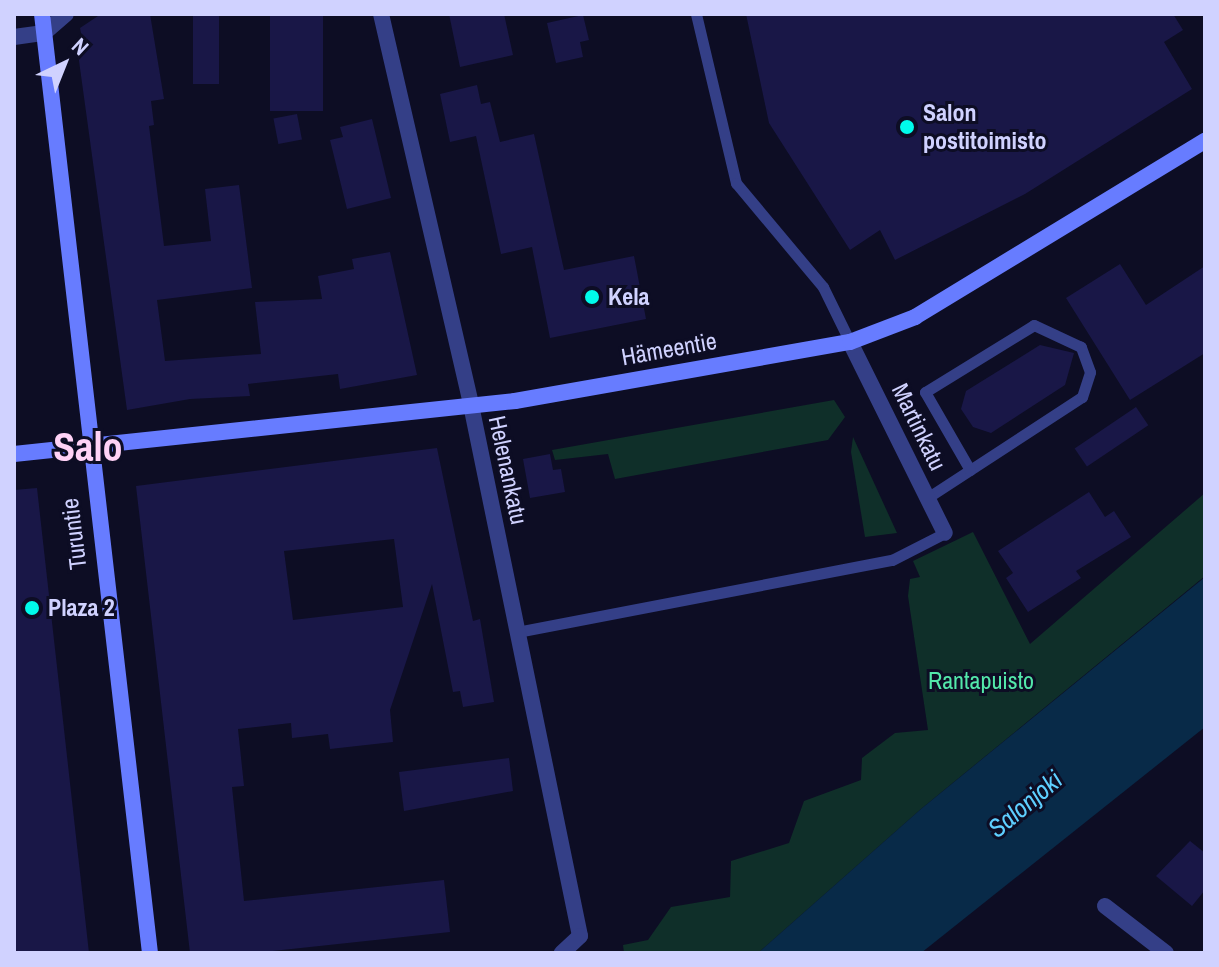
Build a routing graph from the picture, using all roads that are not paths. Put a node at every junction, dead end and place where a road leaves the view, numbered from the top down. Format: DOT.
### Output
graph roads {
  1 [pos="42,14"];
  2 [pos="66,14"];
  3 [pos="381,14"];
  4 [pos="696,14"];
  5 [pos="44,33"];
  6 [pos="14,37"];
  7 [pos="1205,141"];
  8 [pos="850,342"];
  9 [pos="471,405"];
  10 [pos="89,446"];
  11 [pos="14,454"];
  12 [pos="970,470"];
  13 [pos="927,498"];
  14 [pos="945,533"];
  15 [pos="517,632"];
  16 [pos="1105,906"];
  17 [pos="150,953"];
  18 [pos="562,953"];
  19 [pos="1166,953"];
  1 -- 5 [label="main road, Turuntie"];
  2 -- 5 [label="street"];
  3 -- 9 [label="street, Helenankatu"];
  4 -- 8 [label="lane"];
  5 -- 6 [label="street"];
  5 -- 10 [label="main road, Turuntie"];
  7 -- 8 [label="main road, Hämeentie"];
  8 -- 9 [label="main road, Hämeentie"];
  8 -- 13 [label="street, Martinkatu"];
  9 -- 10 [label="main road, Hämeentie"];
  9 -- 15 [label="street, Helenankatu"];
  10 -- 11 [label="main road, Hämeentie"];
  10 -- 17 [label="main road, Turuntie"];
  12 -- 12 [label="lane"];
  12 -- 13 [label="lane"];
  13 -- 14 [label="street, Martinkatu"];
  14 -- 15 [label="lane"];
  15 -- 18 [label="street, Helenankatu"];
  16 -- 19 [label="street"];
}
